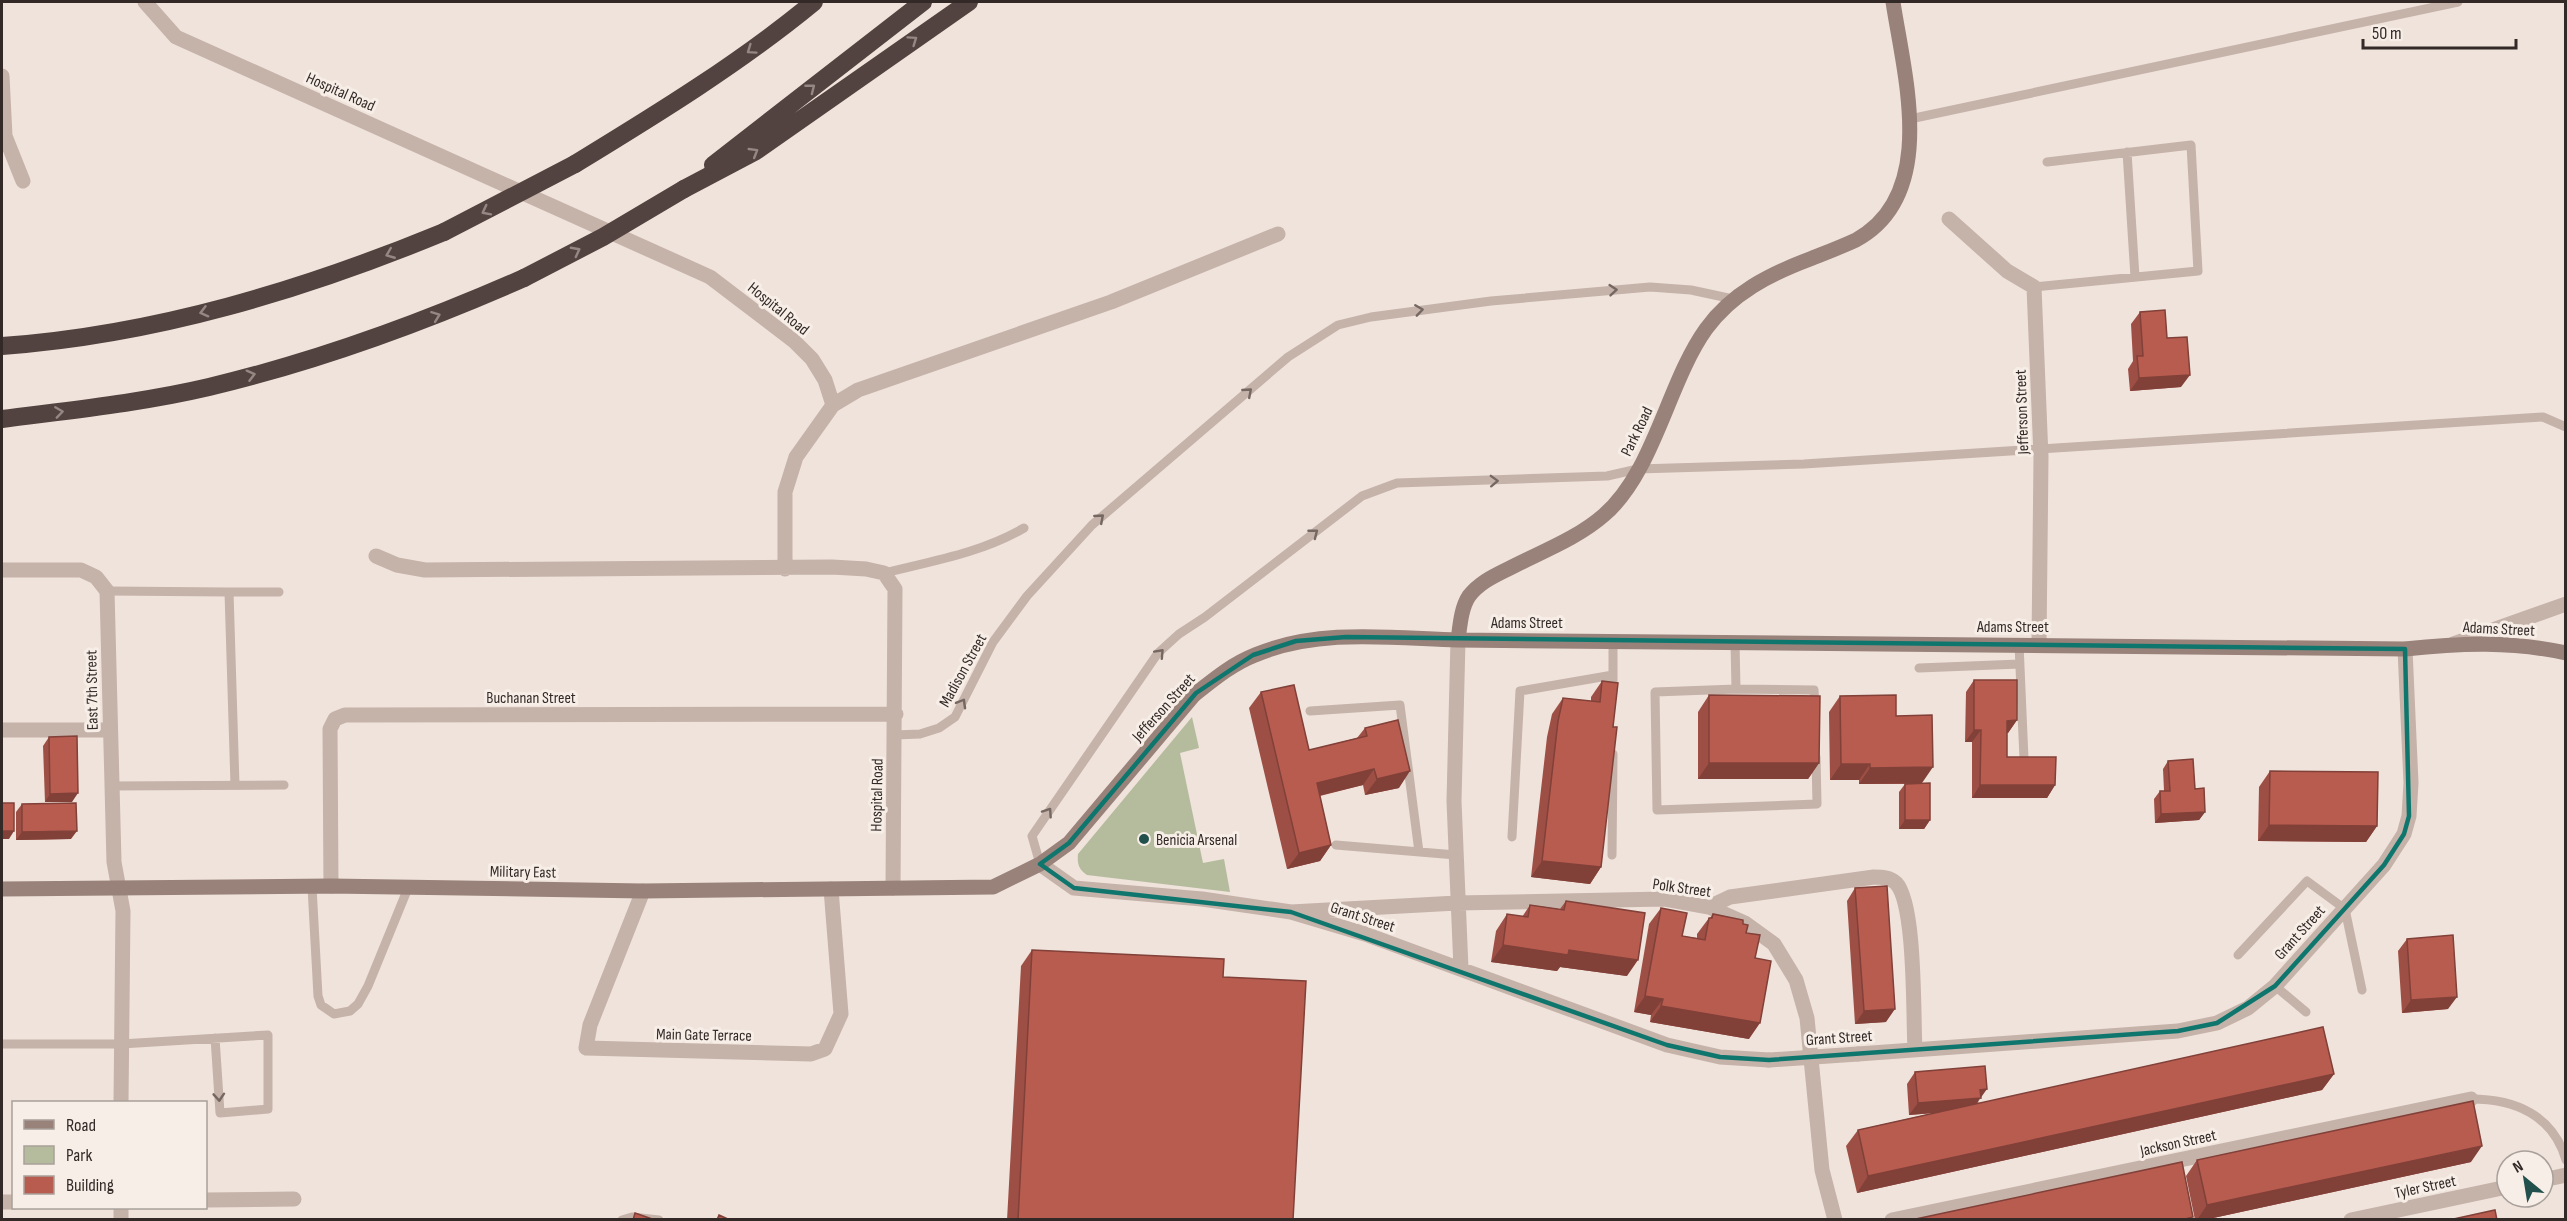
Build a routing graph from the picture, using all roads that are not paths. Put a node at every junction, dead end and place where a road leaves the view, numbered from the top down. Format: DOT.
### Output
graph roads {
  1 [pos="145,2"];
  2 [pos="814,2"];
  3 [pos="923,2"];
  4 [pos="969,2"];
  5 [pos="1893,2"];
  6 [pos="2458,2"];
  7 [pos="2,76"];
  8 [pos="1910,119"];
  9 [pos="2127,152"];
  10 [pos="2048,162"];
  11 [pos="23,181"];
  12 [pos="684,189"];
  13 [pos="1949,219"];
  14 [pos="1278,234"];
  15 [pos="2135,277"];
  16 [pos="2034,287"];
  17 [pos="1733,299"];
  18 [pos="2,346"];
  19 [pos="833,405"];
  20 [pos="2,419"];
  21 [pos="2565,427"];
  22 [pos="2041,448"];
  23 [pos="1638,469"];
  24 [pos="1024,528"];
  25 [pos="376,556"];
  26 [pos="784,569"];
  27 [pos="2,570"];
  28 [pos="884,573"];
  29 [pos="107,591"];
  30 [pos="229,592"];
  31 [pos="279,592"];
  32 [pos="2565,604"];
  33 [pos="1458,640"];
  34 [pos="1613,641"];
  35 [pos="1735,642"];
  36 [pos="2019,644"];
  37 [pos="2039,644"];
  38 [pos="2452,644"];
  39 [pos="2405,649"];
  40 [pos="2565,653"];
  41 [pos="2020,664"];
  42 [pos="1919,668"];
  43 [pos="1613,675"];
  44 [pos="1613,686"];
  45 [pos="1736,689"];
  46 [pos="1310,711"];
  47 [pos="1815,713"];
  48 [pos="896,714"];
  49 [pos="2,730"];
  50 [pos="110,730"];
  51 [pos="895,735"];
  52 [pos="1613,743"];
  53 [pos="1816,747"];
  54 [pos="2024,759"];
  55 [pos="235,785"];
  56 [pos="284,785"];
  57 [pos="110,786"];
  58 [pos="1512,837"];
  59 [pos="1336,845"];
  60 [pos="1419,852"];
  61 [pos="1456,855"];
  62 [pos="1612,855"];
  63 [pos="1040,864"];
  64 [pos="331,886"];
  65 [pos="312,887"];
  66 [pos="408,888"];
  67 [pos="893,888"];
  68 [pos="831,889"];
  69 [pos="2,890"];
  70 [pos="120,890"];
  71 [pos="643,891"];
  72 [pos="1457,903"];
  73 [pos="1709,907"];
  74 [pos="2344,909"];
  75 [pos="1291,912"];
  76 [pos="2238,955"];
  77 [pos="1461,969"];
  78 [pos="2276,986"];
  79 [pos="2362,990"];
  80 [pos="2306,1012"];
  81 [pos="215,1038"];
  82 [pos="2,1044"];
  83 [pos="121,1044"];
  84 [pos="1915,1050"];
  85 [pos="2471,1099"];
  86 [pos="121,1101"];
  87 [pos="2565,1160"];
  88 [pos="2495,1190"];
  89 [pos="294,1199"];
  90 [pos="207,1200"];
  91 [pos="622,1220"];
  92 [pos="659,1220"];
  93 [pos="1834,1220"];
  94 [pos="1892,1220"];
  95 [pos="2351,1220"];
  1 -- 19 [label="street, Hospital Road"];
  2 -- 18 [label="highway, one-way, bridge"];
  12 -- 3 [label="highway, one-way"];
  12 -- 4 [label="highway, one-way"];
  5 -- 8 [label="street, Park Road"];
  6 -- 8 [label="lane"];
  7 -- 11 [label="street"];
  8 -- 17 [label="street, Park Road"];
  9 -- 10 [label="lane"];
  9 -- 15 [label="lane"];
  9 -- 15 [label="lane"];
  20 -- 12 [label="highway, one-way, bridge"];
  13 -- 16 [label="street"];
  14 -- 19 [label="street"];
  15 -- 16 [label="lane"];
  16 -- 22 [label="street, Jefferson Street"];
  17 -- 23 [label="street, Park Road"];
  51 -- 17 [label="lane, Madison Street, one-way"];
  19 -- 26 [label="street"];
  21 -- 22 [label="lane"];
  22 -- 23 [label="lane"];
  22 -- 37 [label="street, Jefferson Street"];
  23 -- 33 [label="street, Park Road"];
  63 -- 23 [label="lane, one-way"];
  24 -- 28 [label="lane"];
  25 -- 26 [label="street"];
  26 -- 28 [label="street"];
  27 -- 29 [label="street"];
  28 -- 48 [label="street, Hospital Road"];
  29 -- 30 [label="lane"];
  29 -- 50 [label="street, East 7th Street"];
  30 -- 31 [label="lane"];
  30 -- 55 [label="lane"];
  32 -- 38 [label="street"];
  33 -- 34 [label="street, Adams Street"];
  33 -- 61 [label="street, Park Road"];
  33 -- 63 [label="street, Jefferson Street"];
  34 -- 35 [label="street, Adams Street"];
  34 -- 43 [label="lane"];
  35 -- 36 [label="street, Adams Street"];
  35 -- 45 [label="lane"];
  36 -- 37 [label="street, Adams Street"];
  36 -- 41 [label="lane"];
  37 -- 39 [label="street, Adams Street"];
  38 -- 39 [label="street, Adams Street"];
  38 -- 40 [label="street, Adams Street"];
  39 -- 74 [label="street, Grant Street"];
  41 -- 42 [label="lane"];
  41 -- 54 [label="lane"];
  43 -- 44 [label="lane"];
  43 -- 58 [label="lane"];
  45 -- 47 [label="lane"];
  45 -- 53 [label="lane"];
  46 -- 60 [label="lane"];
  48 -- 51 [label="street, Hospital Road"];
  48 -- 64 [label="street, Buchanan Street"];
  49 -- 50 [label="street"];
  50 -- 57 [label="street, East 7th Street"];
  51 -- 67 [label="street, Hospital Road"];
  52 -- 62 [label="lane"];
  55 -- 56 [label="lane"];
  55 -- 57 [label="lane"];
  57 -- 70 [label="street, East 7th Street"];
  59 -- 60 [label="lane"];
  60 -- 61 [label="lane"];
  61 -- 72 [label="street, Park Road"];
  63 -- 67 [label="street, Military East"];
  63 -- 75 [label="street, Grant Street"];
  64 -- 65 [label="street, Military East"];
  64 -- 66 [label="street, Military East"];
  65 -- 66 [label="lane"];
  65 -- 70 [label="street, Military East"];
  66 -- 71 [label="street, Military East"];
  67 -- 68 [label="street, Military East"];
  68 -- 71 [label="street, Military East"];
  68 -- 71 [label="street, Main Gate Terrace"];
  69 -- 70 [label="street, Military East"];
  70 -- 83 [label="street, East 7th Street"];
  72 -- 73 [label="street, Polk Street"];
  72 -- 75 [label="street, Polk Street"];
  72 -- 77 [label="street, Park Road"];
  73 -- 84 [label="street"];
  73 -- 93 [label="street, Polk Street"];
  74 -- 76 [label="lane"];
  74 -- 78 [label="street, Grant Street"];
  74 -- 79 [label="lane"];
  75 -- 77 [label="street, Grant Street"];
  77 -- 84 [label="street, Grant Street, bridge"];
  78 -- 80 [label="lane"];
  78 -- 84 [label="street, Grant Street"];
  81 -- 81 [label="lane, one-way"];
  81 -- 83 [label="lane"];
  82 -- 83 [label="lane"];
  83 -- 86 [label="street, East 7th Street"];
  85 -- 87 [label="lane"];
  85 -- 94 [label="street, Jackson Street"];
  88 -- 95 [label="street, Tyler Street"];
  89 -- 90 [label="street"];
  91 -- 92 [label="lane"];
}
